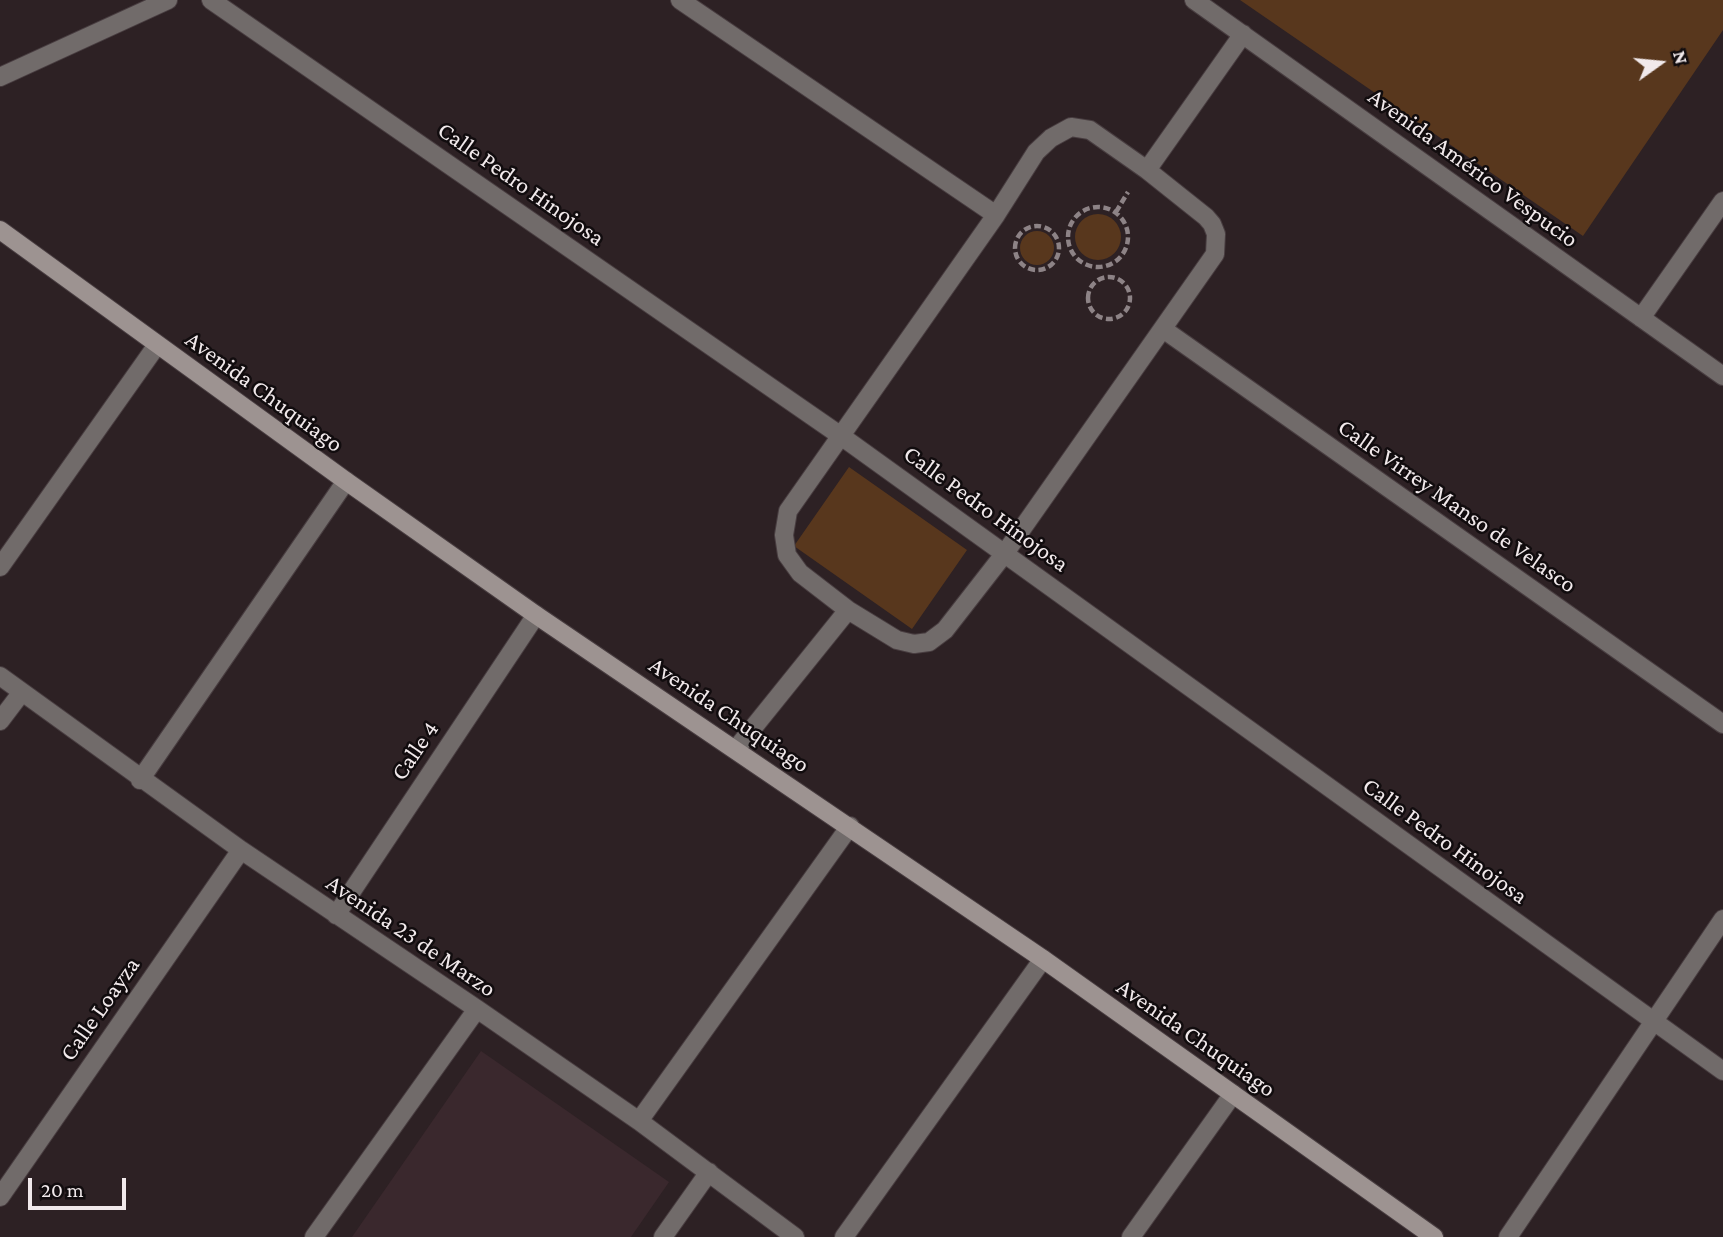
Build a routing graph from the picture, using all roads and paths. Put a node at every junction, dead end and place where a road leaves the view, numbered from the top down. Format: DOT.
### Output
graph roads {
  1 [pos="168,0"];
  2 [pos="211,0"];
  3 [pos="680,0"];
  4 [pos="1194,0"];
  5 [pos="1243,34"];
  6 [pos="0,77"];
  7 [pos="1147,170"];
  8 [pos="1128,192"];
  9 [pos="1723,201"];
  10 [pos="1115,212"];
  11 [pos="996,215"];
  12 [pos="0,230"];
  13 [pos="1068,242"];
  14 [pos="1059,243"];
  15 [pos="1101,267"];
  16 [pos="1105,278"];
  17 [pos="1641,318"];
  18 [pos="1163,328"];
  19 [pos="157,345"];
  20 [pos="1723,376"];
  21 [pos="841,436"];
  22 [pos="346,481"];
  23 [pos="1004,553"];
  24 [pos="0,567"];
  25 [pos="848,610"];
  26 [pos="536,615"];
  27 [pos="0,676"];
  28 [pos="22,692"];
  29 [pos="0,722"];
  30 [pos="1723,724"];
  31 [pos="736,749"];
  32 [pos="140,779"];
  33 [pos="850,826"];
  34 [pos="240,850"];
  35 [pos="336,915"];
  36 [pos="1723,919"];
  37 [pos="1043,959"];
  38 [pos="477,1009"];
  39 [pos="1654,1022"];
  40 [pos="1723,1071"];
  41 [pos="1233,1094"];
  42 [pos="639,1121"];
  43 [pos="709,1172"];
  44 [pos="0,1197"];
  45 [pos="1430,1236"];
  46 [pos="314,1237"];
  47 [pos="663,1237"];
  48 [pos="795,1237"];
  49 [pos="844,1237"];
  50 [pos="1132,1237"];
  51 [pos="1508,1237"];
  1 -- 6 [label="street"];
  2 -- 21 [label="street, Calle Pedro Hinojosa"];
  3 -- 11 [label="street"];
  4 -- 5 [label="street, Avenida Américo Vespucio"];
  5 -- 7 [label="street"];
  5 -- 17 [label="street, Avenida Américo Vespucio"];
  7 -- 11 [label="street"];
  7 -- 18 [label="street"];
  8 -- 10 [label="path"];
  9 -- 17 [label="street"];
  10 -- 13 [label="path"];
  10 -- 15 [label="path"];
  11 -- 21 [label="street"];
  12 -- 19 [label="street, Avenida Chuquiago"];
  13 -- 14 [label="path"];
  13 -- 15 [label="path"];
  14 -- 14 [label="path"];
  15 -- 16 [label="path"];
  16 -- 16 [label="path"];
  17 -- 20 [label="street, Avenida Américo Vespucio"];
  18 -- 23 [label="street"];
  18 -- 30 [label="street, Calle Virrey Manso de Velasco"];
  19 -- 22 [label="street, Avenida Chuquiago"];
  19 -- 24 [label="street"];
  21 -- 23 [label="street, Calle Pedro Hinojosa"];
  21 -- 25 [label="street"];
  22 -- 26 [label="street, Avenida Chuquiago"];
  22 -- 32 [label="street"];
  23 -- 25 [label="street"];
  23 -- 39 [label="street, Calle Pedro Hinojosa"];
  25 -- 31 [label="street"];
  26 -- 31 [label="street, Avenida Chuquiago"];
  26 -- 35 [label="street, Calle 4"];
  27 -- 28 [label="street, Avenida 23 de Marzo"];
  28 -- 29 [label="street"];
  28 -- 32 [label="street, Avenida 23 de Marzo"];
  31 -- 33 [label="street, Avenida Chuquiago"];
  32 -- 34 [label="street, Avenida 23 de Marzo"];
  33 -- 37 [label="street, Avenida Chuquiago"];
  33 -- 42 [label="street"];
  34 -- 35 [label="street, Avenida 23 de Marzo"];
  34 -- 44 [label="street, Calle Loayza"];
  35 -- 38 [label="street, Avenida 23 de Marzo"];
  36 -- 39 [label="street"];
  37 -- 41 [label="street, Avenida Chuquiago"];
  37 -- 49 [label="street"];
  38 -- 42 [label="street, Avenida 23 de Marzo"];
  38 -- 46 [label="street"];
  39 -- 40 [label="street, Calle Pedro Hinojosa"];
  39 -- 51 [label="street"];
  41 -- 45 [label="street, Avenida Chuquiago"];
  41 -- 50 [label="street"];
  42 -- 43 [label="street, Avenida 23 de Marzo"];
  43 -- 47 [label="street"];
  43 -- 48 [label="street, Avenida 23 de Marzo"];
}
